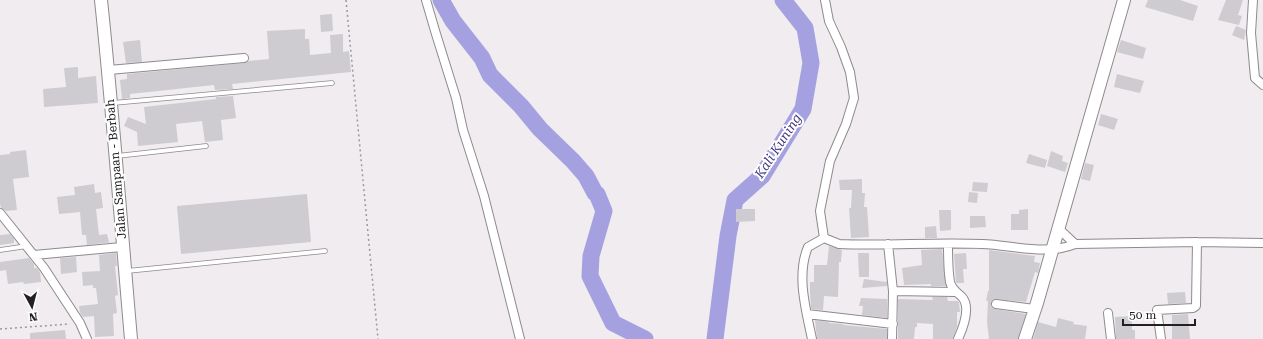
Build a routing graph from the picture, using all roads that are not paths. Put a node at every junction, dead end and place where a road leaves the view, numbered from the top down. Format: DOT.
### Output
graph roads {
  1 [pos="101,0"];
  2 [pos="426,0"];
  3 [pos="825,0"];
  4 [pos="1124,0"];
  5 [pos="1253,0"];
  6 [pos="244,58"];
  7 [pos="109,70"];
  8 [pos="332,83"];
  9 [pos="1263,84"];
  10 [pos="111,104"];
  11 [pos="206,146"];
  12 [pos="115,156"];
  13 [pos="0,214"];
  14 [pos="1058,228"];
  15 [pos="824,238"];
  16 [pos="1197,242"];
  17 [pos="1263,243"];
  18 [pos="888,244"];
  19 [pos="948,244"];
  20 [pos="1075,244"];
  21 [pos="27,246"];
  22 [pos="122,246"];
  23 [pos="0,250"];
  24 [pos="325,251"];
  25 [pos="1051,251"];
  26 [pos="34,255"];
  27 [pos="125,271"];
  28 [pos="893,291"];
  29 [pos="955,292"];
  30 [pos="996,304"];
  31 [pos="1034,309"];
  32 [pos="1108,313"];
  33 [pos="807,314"];
  34 [pos="893,324"];
  35 [pos="87,339"];
  36 [pos="131,339"];
  37 [pos="520,339"];
  38 [pos="812,339"];
  39 [pos="892,339"];
  40 [pos="958,339"];
  41 [pos="1025,339"];
  42 [pos="1111,339"];
  43 [pos="1161,339"];
  1 -- 7 [label="street, Jalan Sampaan - Berbah"];
  2 -- 37 [label="street"];
  3 -- 15 [label="street"];
  4 -- 14 [label="street"];
  5 -- 9 [label="street"];
  6 -- 7 [label="street"];
  7 -- 10 [label="street, Jalan Sampaan - Berbah"];
  8 -- 10 [label="lane"];
  10 -- 12 [label="street, Jalan Sampaan - Berbah"];
  11 -- 12 [label="lane"];
  12 -- 22 [label="street, Jalan Sampaan - Berbah"];
  13 -- 21 [label="street"];
  14 -- 20 [label="street"];
  14 -- 25 [label="street"];
  15 -- 18 [label="street"];
  15 -- 33 [label="street"];
  16 -- 17 [label="street"];
  16 -- 20 [label="street"];
  16 -- 43 [label="street"];
  18 -- 19 [label="street"];
  18 -- 28 [label="street"];
  19 -- 25 [label="street"];
  19 -- 29 [label="street"];
  20 -- 25 [label="street"];
  21 -- 23 [label="lane"];
  21 -- 26 [label="street"];
  22 -- 26 [label="street"];
  22 -- 27 [label="street, Jalan Sampaan - Berbah"];
  24 -- 27 [label="lane"];
  25 -- 31 [label="street"];
  26 -- 35 [label="street"];
  27 -- 36 [label="street, Jalan Sampaan - Berbah"];
  28 -- 29 [label="street"];
  28 -- 34 [label="street"];
  29 -- 40 [label="street"];
  30 -- 31 [label="street"];
  31 -- 41 [label="street"];
  32 -- 42 [label="street"];
  33 -- 34 [label="street"];
  33 -- 38 [label="street"];
  34 -- 39 [label="street"];
}
